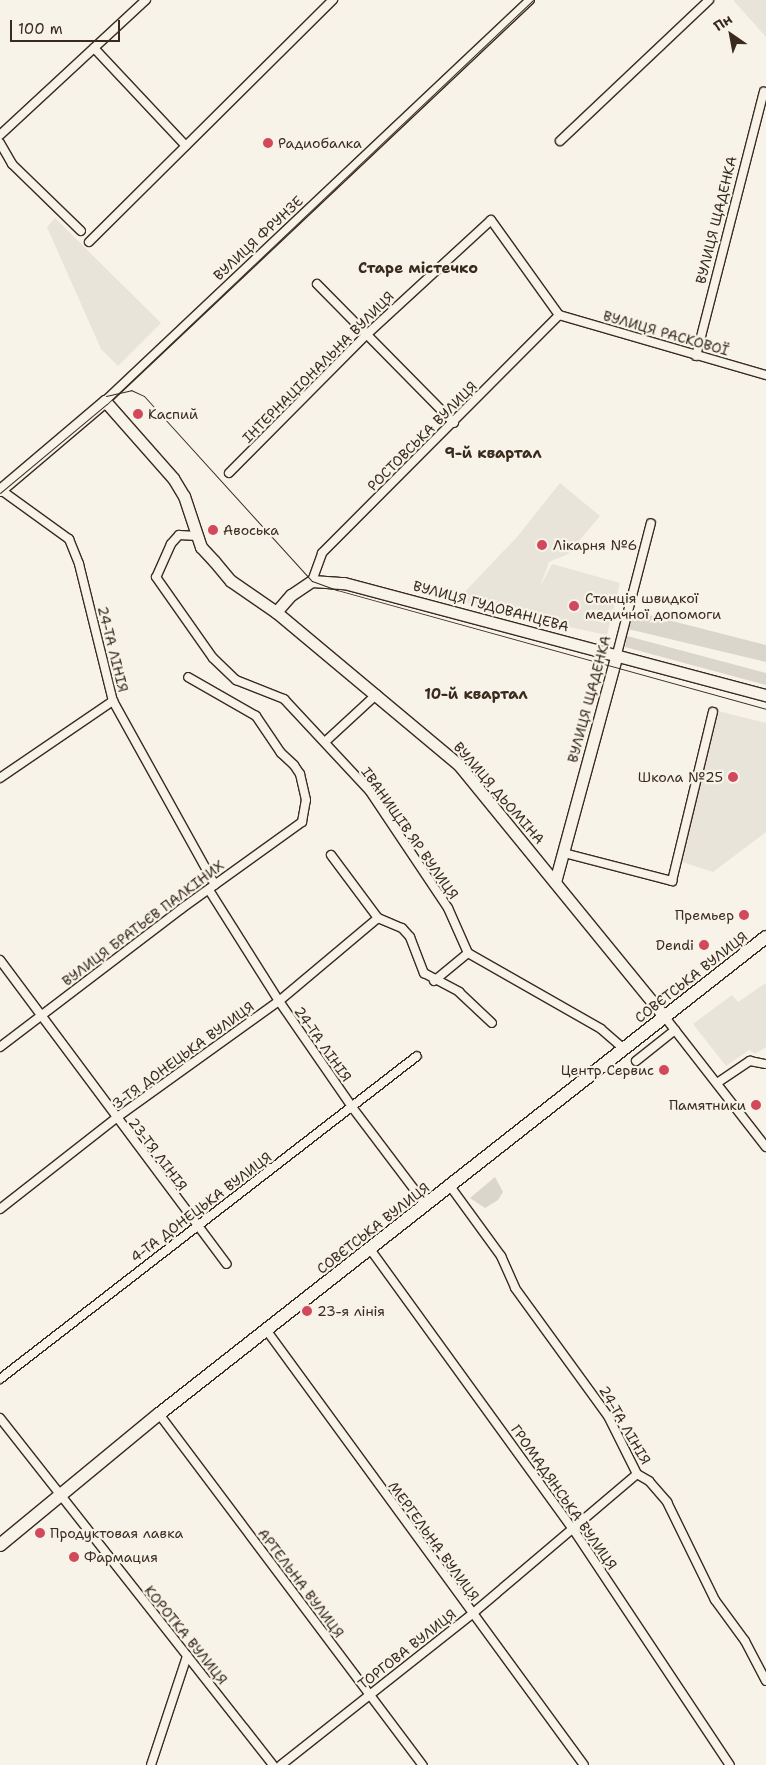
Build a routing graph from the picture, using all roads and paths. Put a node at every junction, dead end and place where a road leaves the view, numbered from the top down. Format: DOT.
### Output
graph roads {
  1 [pos="146,0"];
  2 [pos="333,0"];
  3 [pos="530,0"];
  4 [pos="709,0"];
  5 [pos="94,48"];
  6 [pos="764,92"];
  7 [pos="0,135"];
  8 [pos="560,141"];
  9 [pos="0,143"];
  10 [pos="186,146"];
  11 [pos="81,231"];
  12 [pos="89,242"];
  13 [pos="317,284"];
  14 [pos="559,315"];
  15 [pos="365,336"];
  16 [pos="696,356"];
  17 [pos="766,375"];
  18 [pos="105,401"];
  19 [pos="454,423"];
  20 [pos="229,473"];
  21 [pos="0,490"];
  22 [pos="651,523"];
  23 [pos="197,536"];
  24 [pos="312,580"];
  25 [pos="276,612"];
  26 [pos="617,654"];
  27 [pos="188,677"];
  28 [pos="376,694"];
  29 [pos="766,695"];
  30 [pos="113,701"];
  31 [pos="713,712"];
  32 [pos="326,741"];
  33 [pos="0,778"];
  34 [pos="564,853"];
  35 [pos="332,855"];
  36 [pos="555,882"];
  37 [pos="212,888"];
  38 [pos="378,918"];
  39 [pos="766,937"];
  40 [pos="468,952"];
  41 [pos="0,960"];
  42 [pos="434,981"];
  43 [pos="279,1001"];
  44 [pos="41,1015"];
  45 [pos="664,1016"];
  46 [pos="492,1024"];
  47 [pos="675,1030"];
  48 [pos="0,1047"];
  49 [pos="623,1048"];
  50 [pos="417,1056"];
  51 [pos="636,1061"];
  52 [pos="766,1064"];
  53 [pos="717,1084"];
  54 [pos="352,1108"];
  55 [pos="116,1118"];
  56 [pos="766,1147"];
  57 [pos="450,1186"];
  58 [pos="426,1205"];
  59 [pos="0,1209"];
  60 [pos="196,1226"];
  61 [pos="370,1249"];
  62 [pos="227,1264"];
  63 [pos="267,1330"];
  64 [pos="0,1379"];
  65 [pos="159,1414"];
  66 [pos="0,1418"];
  67 [pos="637,1474"];
  68 [pos="61,1498"];
  69 [pos="573,1529"];
  70 [pos="0,1544"];
  71 [pos="472,1614"];
  72 [pos="187,1656"];
  73 [pos="766,1681"];
  74 [pos="368,1695"];
  75 [pos="151,1765"];
  76 [pos="273,1765"];
  77 [pos="281,1765"];
  78 [pos="423,1765"];
  79 [pos="584,1765"];
  80 [pos="730,1765"];
  1 -- 5 [label="street"];
  2 -- 10 [label="street"];
  3 -- 18 [label="street, ВУЛИЦЯ ФРУНЗЕ"];
  4 -- 8 [label="street"];
  5 -- 7 [label="street"];
  5 -- 10 [label="street"];
  6 -- 16 [label="street, ВУЛИЦЯ ЩАДЕНКА"];
  9 -- 11 [label="street"];
  10 -- 12 [label="street"];
  13 -- 15 [label="street"];
  14 -- 15 [label="street, ІНТЕРНАЦІОНАЛЬНА ВУЛИЦЯ"];
  14 -- 16 [label="street, ВУЛИЦЯ РАСКОВОЇ"];
  14 -- 19 [label="street, РОСТОВСЬКА ВУЛИЦЯ"];
  15 -- 19 [label="street"];
  15 -- 20 [label="street, ІНТЕРНАЦІОНАЛЬНА ВУЛИЦЯ"];
  16 -- 17 [label="street, ВУЛИЦЯ РАСКОВОЇ"];
  18 -- 21 [label="street, ВУЛИЦЯ ФРУНЗЕ"];
  18 -- 23 [label="street, ВУЛИЦЯ ДЬОМІНА"];
  19 -- 24 [label="street, РОСТОВСЬКА ВУЛИЦЯ"];
  21 -- 30 [label="street, 24-ТА ЛІНІЯ"];
  22 -- 26 [label="street, ВУЛИЦЯ ЩАДЕНКА"];
  23 -- 25 [label="street, ВУЛИЦЯ ДЬОМІНА"];
  23 -- 32 [label="street, ІВАНИЩІВ ЯР ВУЛИЦЯ"];
  24 -- 25 [label="street"];
  24 -- 26 [label="street, ВУЛИЦЯ ГУДОВАНЦЕВА"];
  25 -- 28 [label="street, ВУЛИЦЯ ДЬОМІНА"];
  26 -- 29 [label="street, ВУЛИЦЯ ГУДОВАНЦЕВА"];
  26 -- 34 [label="street, ВУЛИЦЯ ЩАДЕНКА"];
  27 -- 37 [label="street, ВУЛИЦЯ БРАТЬЄВ ПАЛКІНИХ"];
  28 -- 32 [label="street"];
  28 -- 36 [label="street, ВУЛИЦЯ ДЬОМІНА"];
  30 -- 33 [label="street"];
  30 -- 37 [label="street, 24-ТА ЛІНІЯ"];
  31 -- 34 [label="street"];
  32 -- 40 [label="street, ІВАНИЩІВ ЯР ВУЛИЦЯ"];
  34 -- 36 [label="street, ВУЛИЦЯ ЩАДЕНКА"];
  35 -- 38 [label="street"];
  36 -- 45 [label="street, ВУЛИЦЯ ДЬОМІНА"];
  37 -- 43 [label="street, 24-ТА ЛІНІЯ"];
  37 -- 44 [label="street, ВУЛИЦЯ БРАТЬЄВ ПАЛКІНИХ"];
  38 -- 42 [label="street"];
  38 -- 43 [label="street, 3-ТЯ ДОНЕЦЬКА ВУЛИЦЯ"];
  39 -- 45 [label="main road, СОВЄТСЬКА ВУЛИЦЯ"];
  40 -- 42 [label="street"];
  40 -- 49 [label="street"];
  41 -- 44 [label="street, 23-ТЯ ЛІНІЯ"];
  42 -- 46 [label="street"];
  43 -- 54 [label="street, 24-ТА ЛІНІЯ"];
  43 -- 55 [label="street, 3-ТЯ ДОНЕЦЬКА ВУЛИЦЯ"];
  44 -- 48 [label="street, ВУЛИЦЯ БРАТЬЄВ ПАЛКІНИХ"];
  44 -- 55 [label="street, 23-ТЯ ЛІНІЯ"];
  45 -- 47 [label="street, ВУЛИЦЯ ДЬОМІНА"];
  45 -- 49 [label="main road, СОВЄТСЬКА ВУЛИЦЯ"];
  47 -- 51 [label="street"];
  47 -- 53 [label="street, ВУЛИЦЯ ДЬОМІНА"];
  49 -- 57 [label="main road, СОВЄТСЬКА ВУЛИЦЯ"];
  50 -- 54 [label="street, 4-ТА ДОНЕЦЬКА ВУЛИЦЯ"];
  52 -- 53 [label="street"];
  53 -- 56 [label="street, ВУЛИЦЯ ДЬОМІНА"];
  54 -- 58 [label="street, 24-ТА ЛІНІЯ"];
  54 -- 60 [label="street, 4-ТА ДОНЕЦЬКА ВУЛИЦЯ"];
  55 -- 59 [label="street, 3-ТЯ ДОНЕЦЬКА ВУЛИЦЯ"];
  55 -- 60 [label="street, 23-ТЯ ЛІНІЯ"];
  57 -- 58 [label="main road, СОВЄТСЬКА ВУЛИЦЯ"];
  57 -- 67 [label="street, 24-ТА ЛІНІЯ"];
  58 -- 61 [label="main road, СОВЄТСЬКА ВУЛИЦЯ"];
  60 -- 62 [label="street, 23-ТЯ ЛІНІЯ"];
  60 -- 64 [label="street, 4-ТА ДОНЕЦЬКА ВУЛИЦЯ"];
  61 -- 63 [label="main road, СОВЄТСЬКА ВУЛИЦЯ"];
  61 -- 69 [label="street, ГРОМАДЯНСЬКА ВУЛИЦЯ"];
  63 -- 65 [label="main road, СОВЄТСЬКА ВУЛИЦЯ"];
  63 -- 71 [label="street, МЕРГЕЛЬНА ВУЛИЦЯ"];
  65 -- 68 [label="main road, СОВЄТСЬКА ВУЛИЦЯ"];
  65 -- 74 [label="street, АРТЕЛЬНА ВУЛИЦЯ"];
  66 -- 68 [label="street, КОРОТКА ВУЛИЦЯ"];
  67 -- 69 [label="street, ТОРГОВА ВУЛИЦЯ"];
  67 -- 73 [label="street, 24-ТА ЛІНІЯ"];
  68 -- 70 [label="main road, СОВЄТСЬКА ВУЛИЦЯ"];
  68 -- 72 [label="street, КОРОТКА ВУЛИЦЯ"];
  69 -- 71 [label="street, ТОРГОВА ВУЛИЦЯ"];
  69 -- 80 [label="street, ГРОМАДЯНСЬКА ВУЛИЦЯ"];
  71 -- 74 [label="street, ТОРГОВА ВУЛИЦЯ"];
  71 -- 79 [label="street, МЕРГЕЛЬНА ВУЛИЦЯ"];
  72 -- 75 [label="street"];
  72 -- 76 [label="street, КОРОТКА ВУЛИЦЯ"];
  74 -- 77 [label="street, ТОРГОВА ВУЛИЦЯ"];
  74 -- 78 [label="street, АРТЕЛЬНА ВУЛИЦЯ"];
}
